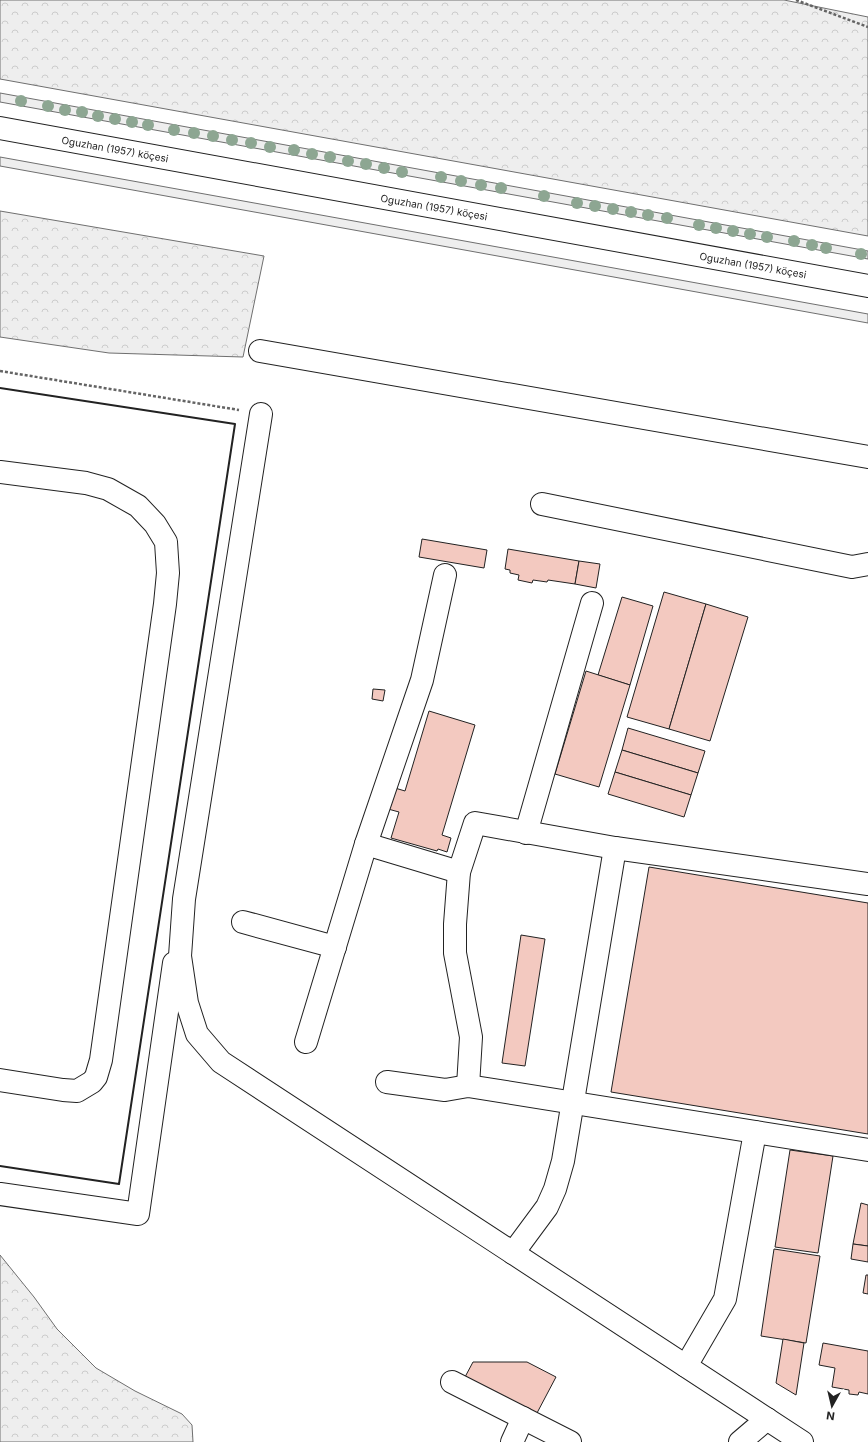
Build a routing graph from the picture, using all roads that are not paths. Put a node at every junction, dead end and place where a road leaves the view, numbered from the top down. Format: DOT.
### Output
graph roads {
  1 [pos="0,128"];
  2 [pos="868,286"];
  3 [pos="260,351"];
  4 [pos="261,414"];
  5 [pos="868,456"];
  6 [pos="0,472"];
  7 [pos="542,504"];
  8 [pos="868,564"];
  9 [pos="445,576"];
  10 [pos="592,603"];
  11 [pos="526,833"];
  12 [pos="366,844"];
  13 [pos="615,848"];
  14 [pos="459,872"];
  15 [pos="868,884"];
  16 [pos="184,899"];
  17 [pos="243,922"];
  18 [pos="335,947"];
  19 [pos="306,1042"];
  20 [pos="0,1080"];
  21 [pos="387,1082"];
  22 [pos="468,1086"];
  23 [pos="573,1103"];
  24 [pos="755,1132"];
  25 [pos="868,1150"];
  26 [pos="0,1194"];
  27 [pos="513,1253"];
  28 [pos="686,1366"];
  29 [pos="452,1382"];
  30 [pos="523,1418"];
  31 [pos="767,1419"];
  32 [pos="512,1442"];
  33 [pos="570,1442"];
  34 [pos="740,1442"];
  35 [pos="802,1442"];
  1 -- 2 [label="main road, Oguzhan (1957) köçesi"];
  3 -- 5 [label="main road"];
  4 -- 16 [label="main road"];
  6 -- 20 [label="main road"];
  7 -- 8 [label="main road"];
  9 -- 12 [label="main road"];
  10 -- 11 [label="main road"];
  11 -- 13 [label="main road"];
  11 -- 14 [label="main road"];
  12 -- 14 [label="main road"];
  12 -- 18 [label="main road"];
  13 -- 15 [label="main road"];
  13 -- 23 [label="main road"];
  14 -- 22 [label="main road"];
  16 -- 26 [label="main road"];
  16 -- 27 [label="main road"];
  17 -- 18 [label="main road"];
  18 -- 19 [label="main road"];
  21 -- 22 [label="main road"];
  22 -- 23 [label="main road"];
  23 -- 24 [label="main road"];
  23 -- 27 [label="main road"];
  24 -- 25 [label="main road"];
  24 -- 28 [label="main road"];
  27 -- 28 [label="main road"];
  28 -- 31 [label="main road"];
  29 -- 30 [label="main road"];
  30 -- 32 [label="main road"];
  30 -- 33 [label="main road"];
  31 -- 34 [label="main road"];
  31 -- 35 [label="main road"];
}
